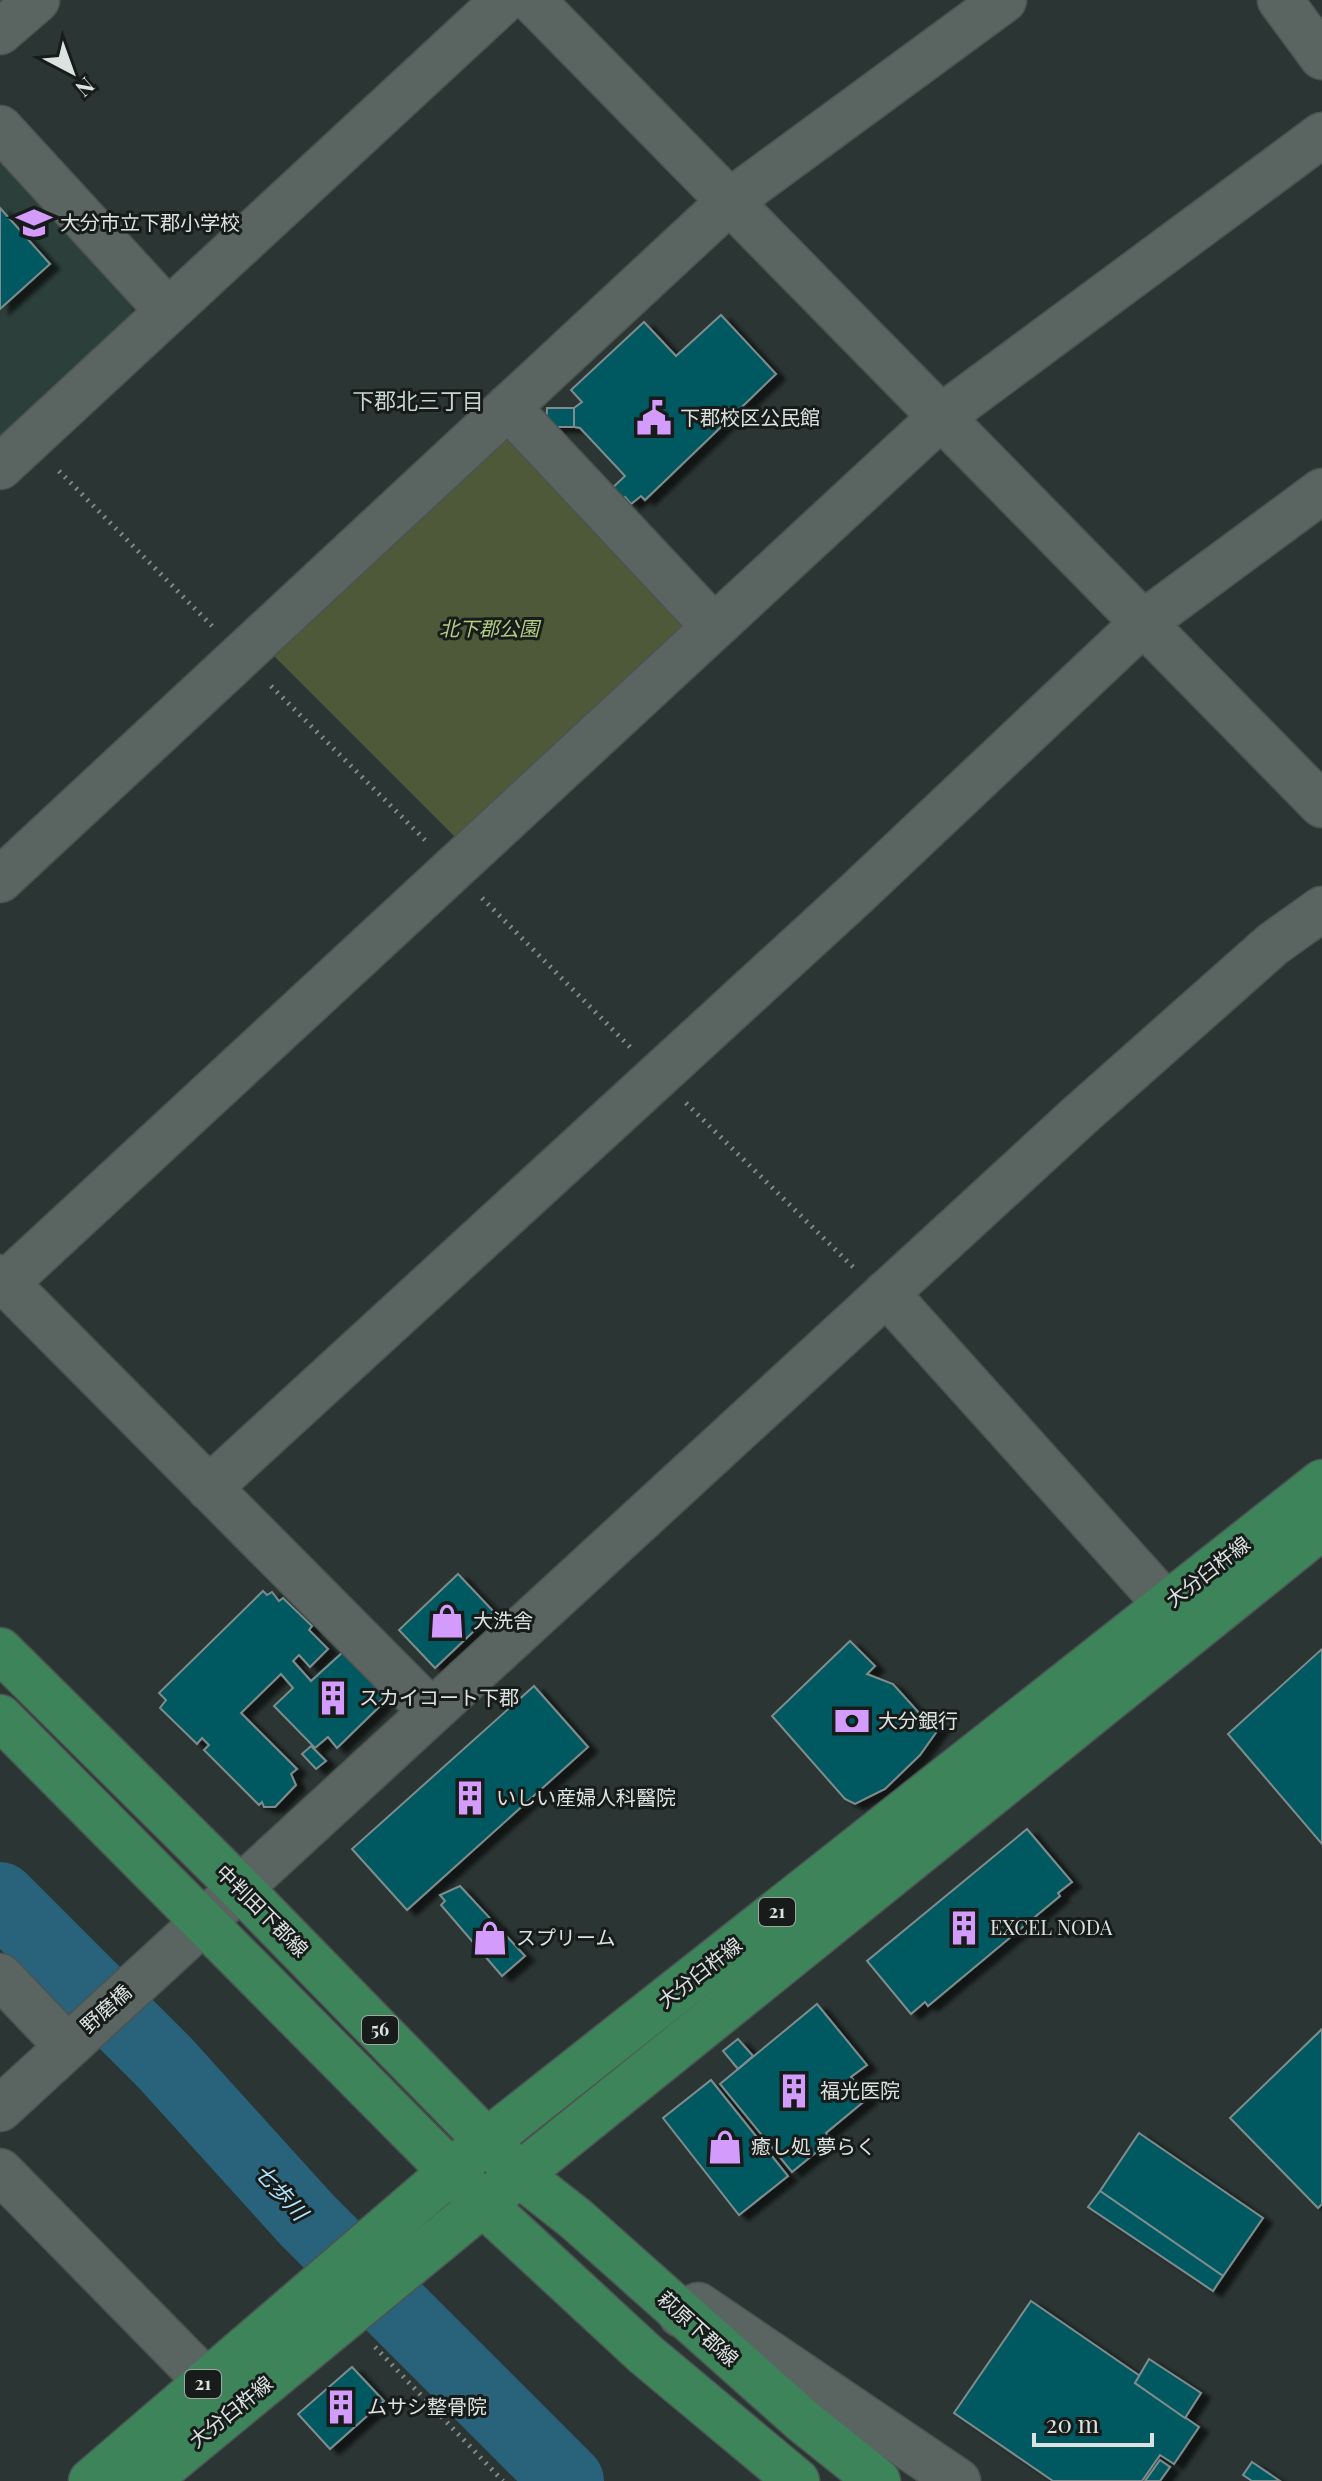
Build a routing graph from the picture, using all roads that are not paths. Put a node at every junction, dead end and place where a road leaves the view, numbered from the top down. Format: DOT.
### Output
graph roads {
  1 [pos="37,0"];
  2 [pos="504,0"];
  3 [pos="532,0"];
  4 [pos="1004,0"];
  5 [pos="1280,0"];
  6 [pos="0,32"];
  7 [pos="1322,57"];
  8 [pos="0,128"];
  9 [pos="1322,135"];
  10 [pos="730,201"];
  11 [pos="168,311"];
  12 [pos="508,407"];
  13 [pos="941,417"];
  14 [pos="14,454"];
  15 [pos="1322,491"];
  16 [pos="1143,623"];
  17 [pos="714,627"];
  18 [pos="1322,805"];
  19 [pos="0,880"];
  20 [pos="1322,909"];
  21 [pos="3,1280"];
  22 [pos="886,1293"];
  23 [pos="1322,1482"];
  24 [pos="209,1488"];
  25 [pos="1322,1527"];
  26 [pos="1179,1618"];
  27 [pos="0,1650"];
  28 [pos="431,1711"];
  29 [pos="0,1717"];
  30 [pos="239,1887"];
  31 [pos="204,1919"];
  32 [pos="0,1976"];
  33 [pos="71,2042"];
  34 [pos="0,2109"];
  35 [pos="488,2140"];
  36 [pos="0,2171"];
  37 [pos="451,2173"];
  38 [pos="520,2175"];
  39 [pos="483,2204"];
  40 [pos="681,2315"];
  41 [pos="206,2381"];
  42 [pos="91,2481"];
  43 [pos="147,2481"];
  44 [pos="797,2481"];
  45 [pos="878,2481"];
  46 [pos="958,2481"];
  1 -- 6 [label="street"];
  2 -- 11 [label="street"];
  3 -- 10 [label="street"];
  4 -- 10 [label="street"];
  5 -- 7 [label="street"];
  8 -- 11 [label="street"];
  9 -- 13 [label="street"];
  10 -- 12 [label="street"];
  10 -- 13 [label="street"];
  11 -- 14 [label="street"];
  12 -- 17 [label="street"];
  12 -- 19 [label="street"];
  13 -- 16 [label="street"];
  13 -- 17 [label="street"];
  15 -- 16 [label="street"];
  16 -- 18 [label="street"];
  16 -- 24 [label="street"];
  17 -- 21 [label="street"];
  20 -- 22 [label="street, 野磨橋"];
  21 -- 24 [label="street"];
  22 -- 26 [label="street"];
  22 -- 28 [label="street, 野磨橋"];
  23 -- 26 [label="main road, 大分臼杵線 / 21"];
  24 -- 28 [label="street"];
  25 -- 26 [label="main road, 大分臼杵線 / 21"];
  26 -- 35 [label="main road, 大分臼杵線 / 21"];
  26 -- 38 [label="main road, 大分臼杵線 / 21"];
  27 -- 30 [label="main road, 中判田下郡線 / 56"];
  28 -- 30 [label="street, 野磨橋"];
  29 -- 31 [label="main road, 56"];
  30 -- 31 [label="street, 野磨橋"];
  30 -- 35 [label="main road, 中判田下郡線 / 56"];
  31 -- 33 [label="street, 野磨橋"];
  31 -- 37 [label="main road, 56"];
  32 -- 33 [label="street"];
  33 -- 34 [label="street, 野磨橋"];
  35 -- 37 [label="main road, 大分臼杵線 / 21"];
  35 -- 38 [label="main road, 中判田下郡線 / 56"];
  36 -- 41 [label="street"];
  37 -- 39 [label="main road, 56"];
  37 -- 41 [label="main road, 大分臼杵線 / 21"];
  38 -- 39 [label="main road, 大分臼杵線 / 21"];
  38 -- 40 [label="main road, 萩原下郡線"];
  39 -- 43 [label="main road, 大分臼杵線 / 21"];
  39 -- 44 [label="main road"];
  40 -- 45 [label="main road, 萩原下郡線"];
  40 -- 46 [label="street"];
  41 -- 42 [label="main road, 大分臼杵線 / 21"];
}
